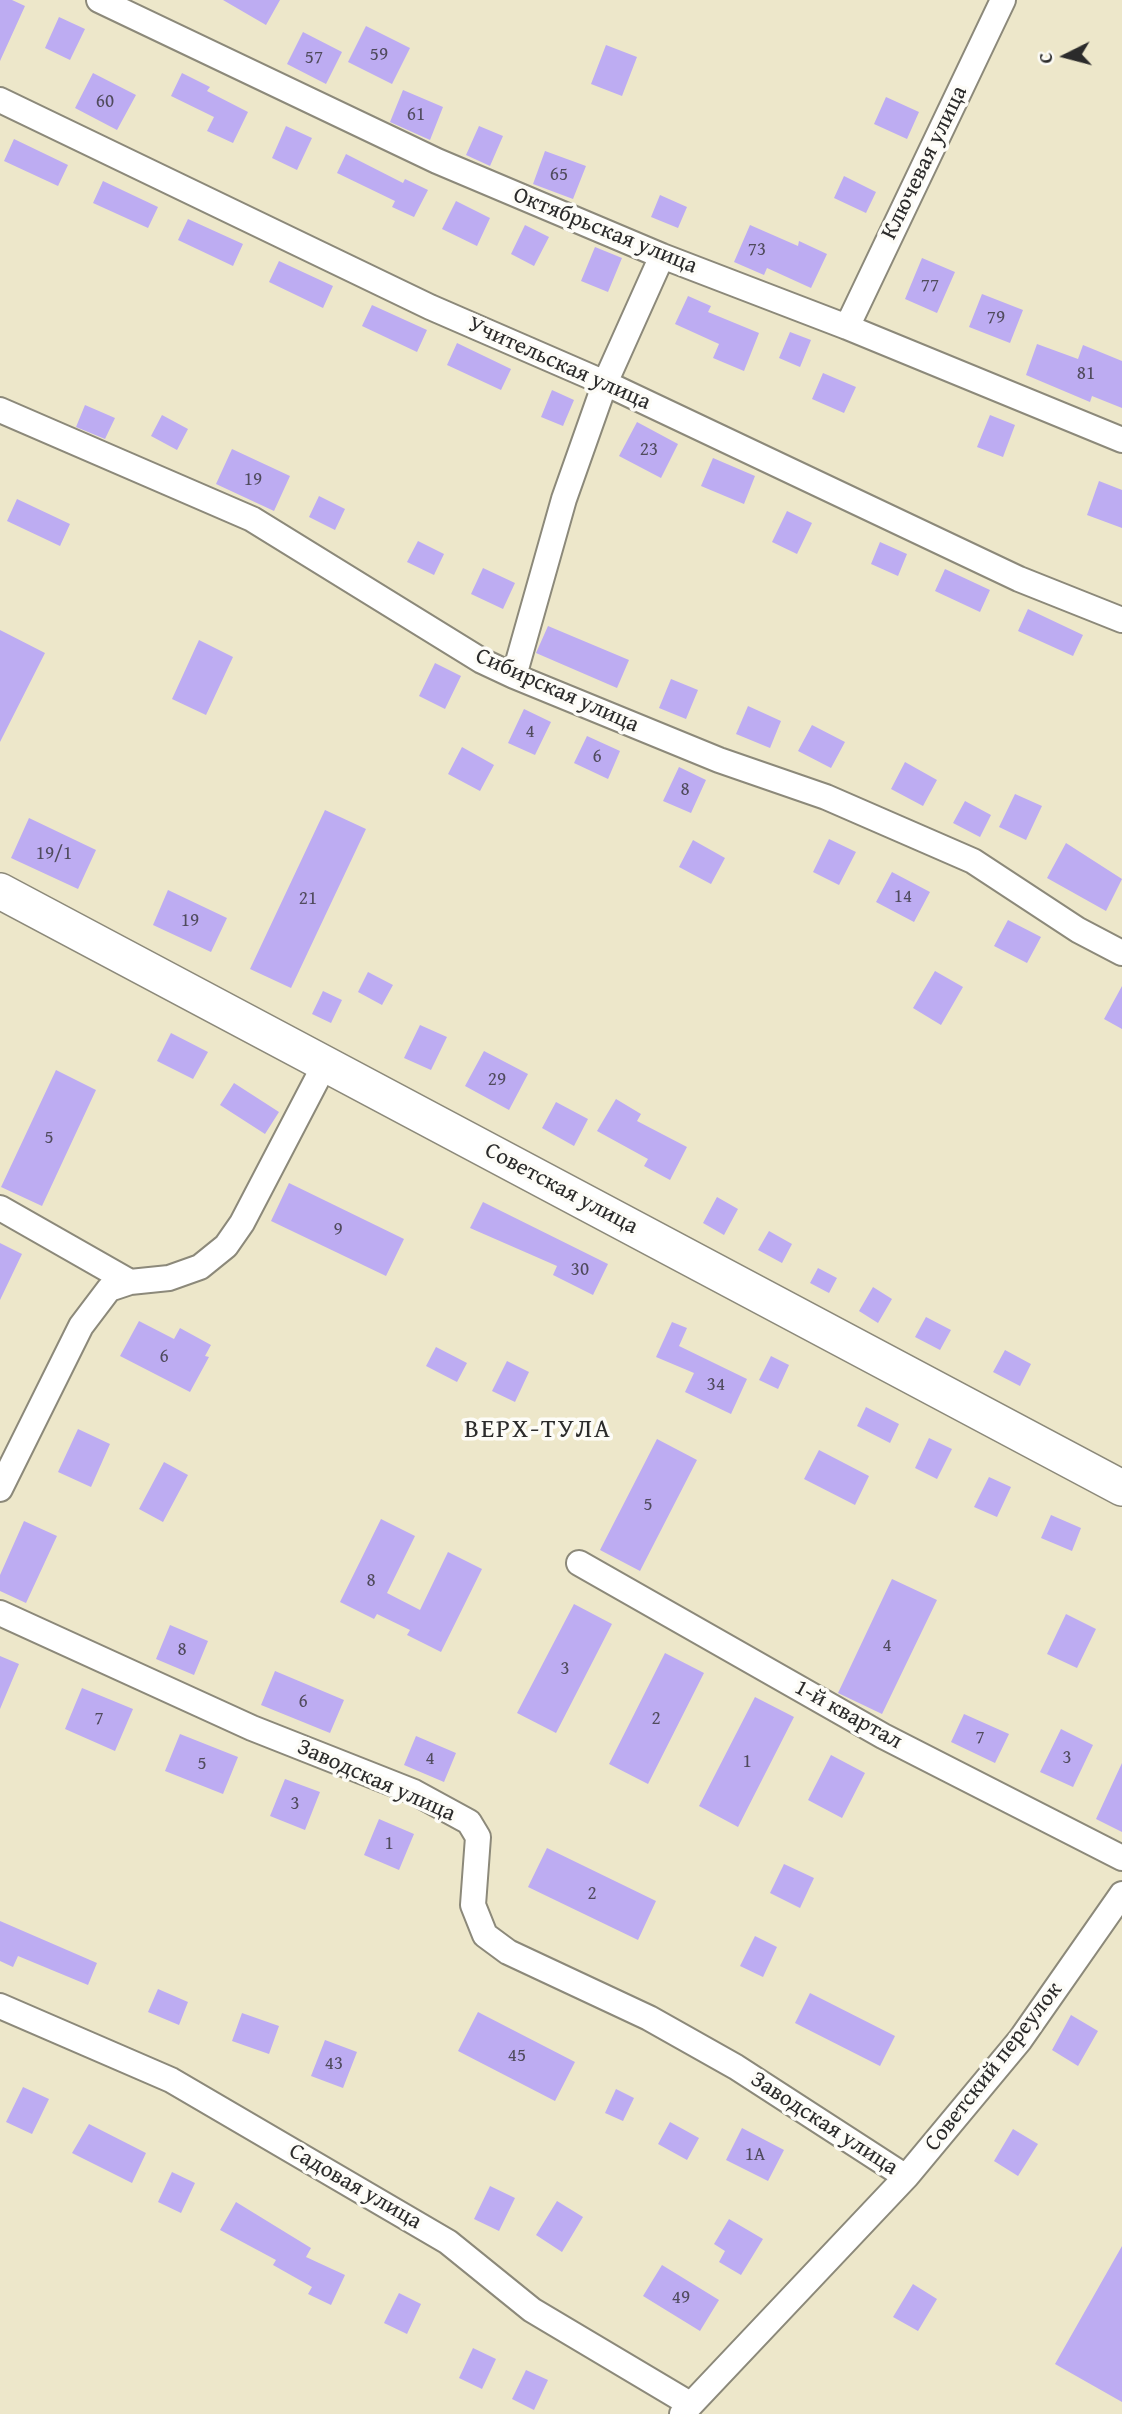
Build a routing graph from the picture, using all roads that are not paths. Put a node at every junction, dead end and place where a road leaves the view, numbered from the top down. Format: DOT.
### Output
graph roads {
  1 [pos="99,0"];
  2 [pos="1003,0"];
  3 [pos="0,100"];
  4 [pos="662,256"];
  5 [pos="847,327"];
  6 [pos="605,383"];
  7 [pos="0,410"];
  8 [pos="1122,440"];
  9 [pos="1122,620"];
  10 [pos="514,676"];
  11 [pos="0,891"];
  12 [pos="1122,953"];
  13 [pos="324,1064"];
  14 [pos="0,1208"];
  15 [pos="130,1282"];
  16 [pos="1122,1488"];
  17 [pos="0,1489"];
  18 [pos="579,1563"];
  19 [pos="0,1613"];
  20 [pos="1122,1858"];
  21 [pos="1122,1894"];
  22 [pos="0,2006"];
  23 [pos="905,2177"];
  24 [pos="686,2409"];
  1 -- 4 [label="street, Октябрьская улица"];
  2 -- 5 [label="street, Ключевая улица"];
  3 -- 6 [label="street, Учительская улица"];
  4 -- 5 [label="street, Октябрьская улица"];
  4 -- 6 [label="street"];
  5 -- 8 [label="street, Октябрьская улица"];
  6 -- 9 [label="street, Учительская улица"];
  6 -- 10 [label="street"];
  7 -- 10 [label="street, Сибирская улица"];
  10 -- 12 [label="street, Сибирская улица"];
  11 -- 13 [label="main road, Советская улица"];
  13 -- 15 [label="street"];
  13 -- 16 [label="main road, Советская улица"];
  14 -- 15 [label="street"];
  15 -- 17 [label="street"];
  18 -- 20 [label="street, 1-й квартал"];
  19 -- 23 [label="street, Заводская улица"];
  21 -- 23 [label="street, Советский переулок"];
  22 -- 24 [label="street, Садовая улица"];
  23 -- 24 [label="street, Советский переулок"];
}
